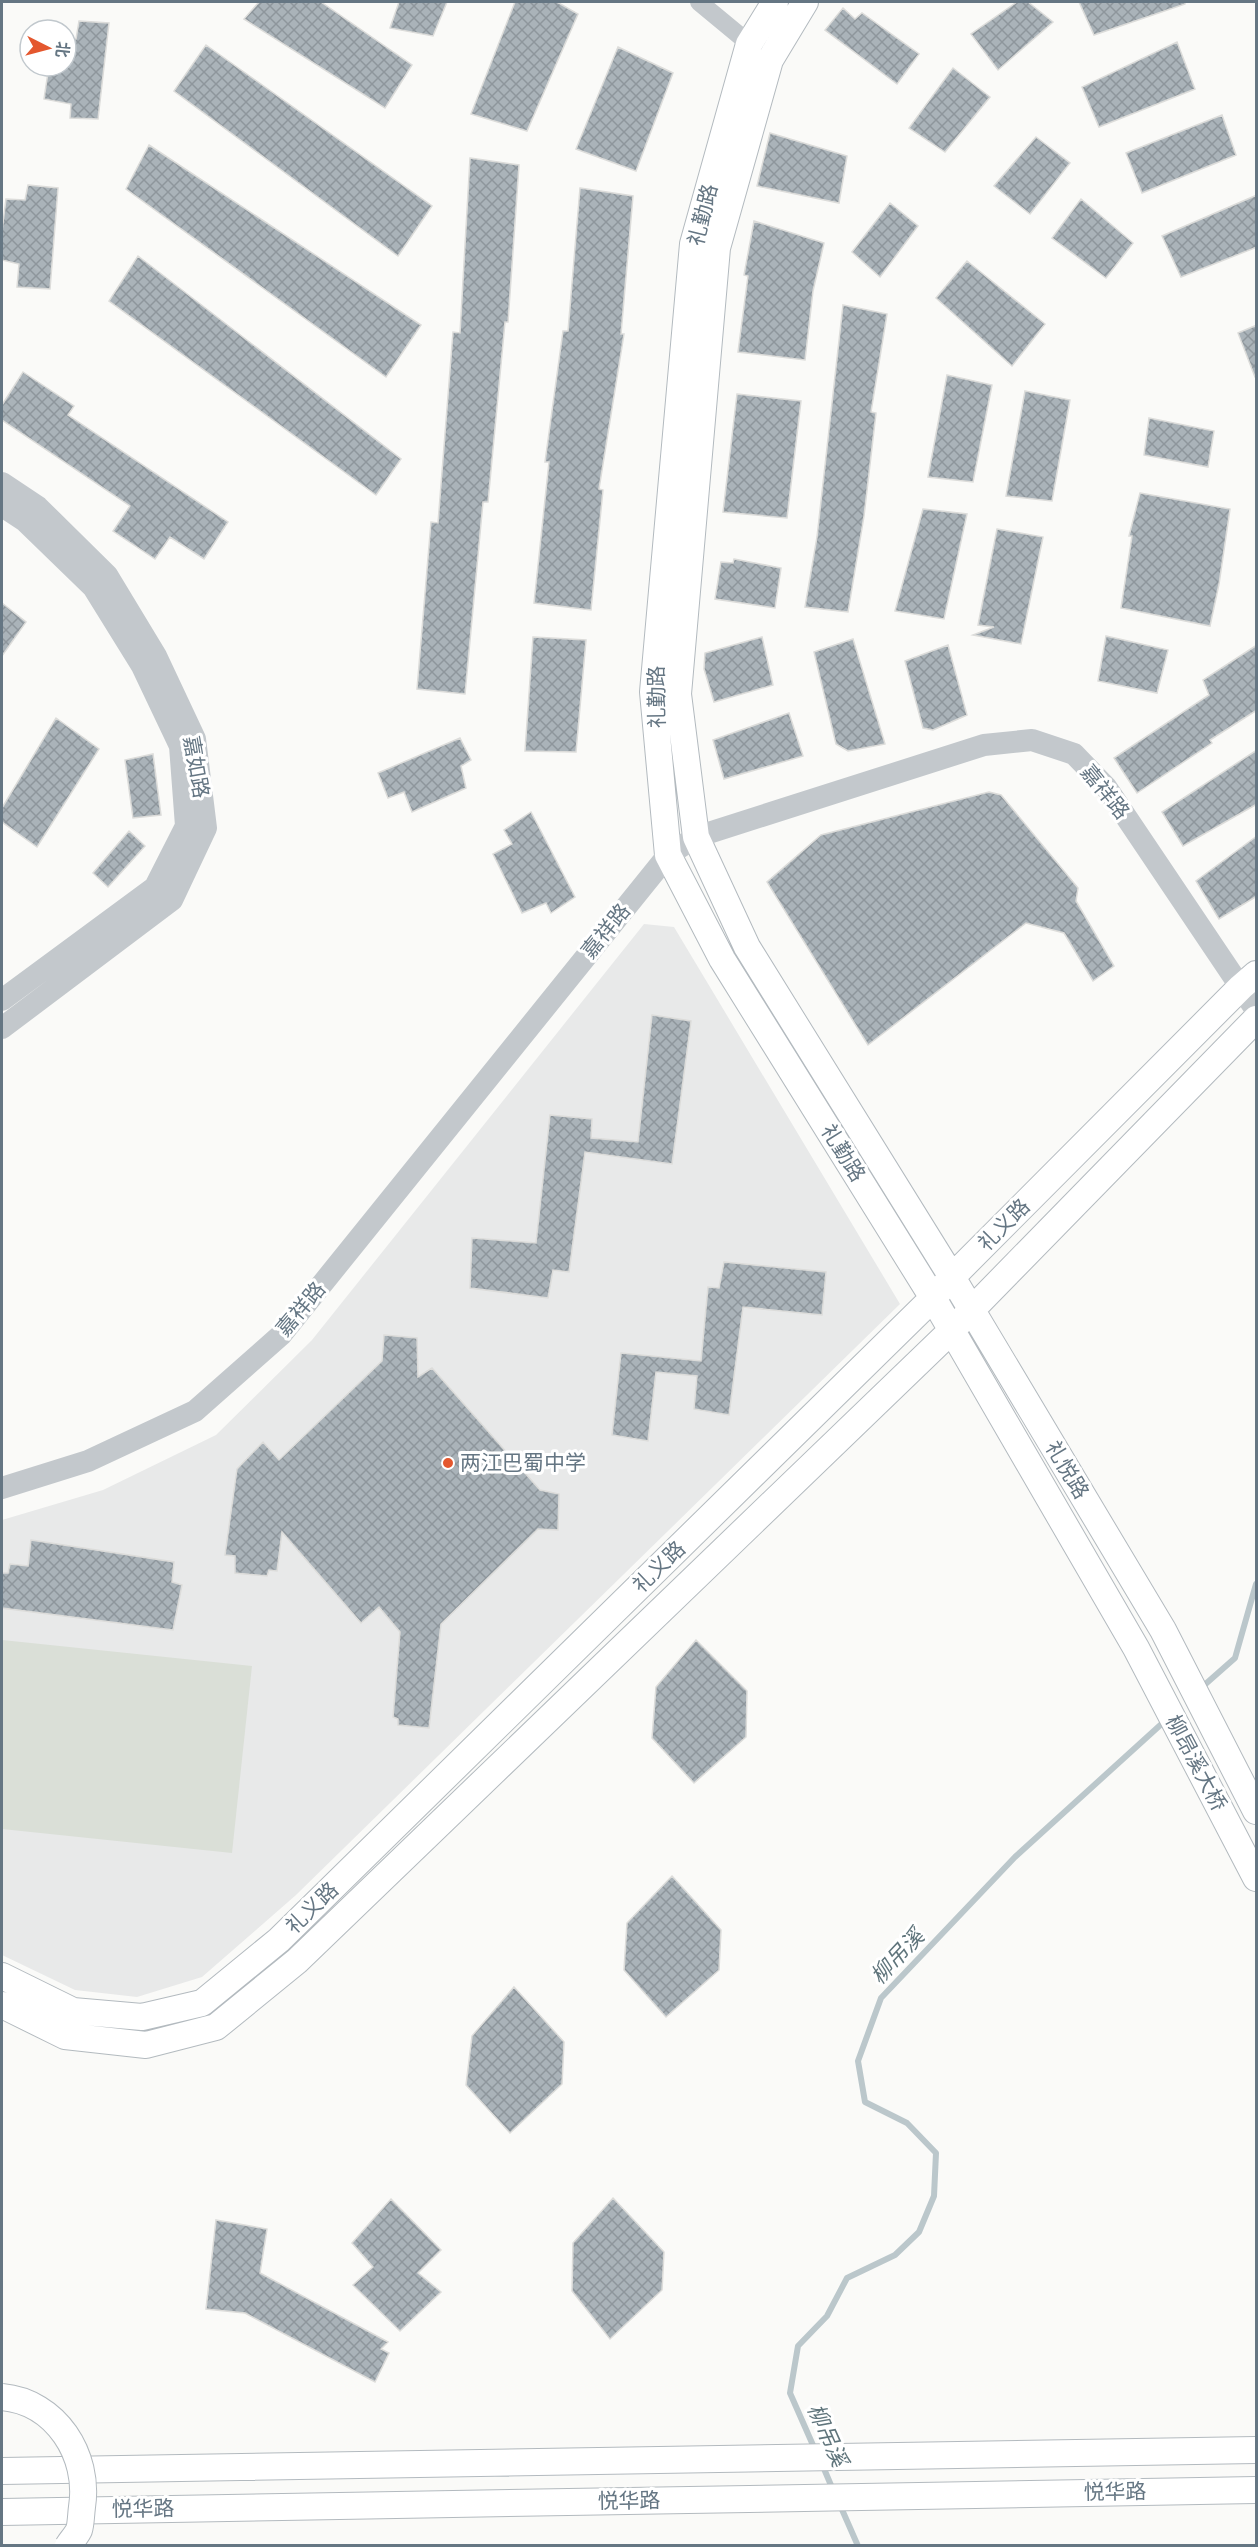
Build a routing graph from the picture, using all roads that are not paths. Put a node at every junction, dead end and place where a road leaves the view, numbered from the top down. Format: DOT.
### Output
graph roads {
  1 [pos="699,2"];
  2 [pos="775,2"];
  3 [pos="805,2"];
  4 [pos="749,44"];
  5 [pos="770,60"];
  6 [pos="2,483"];
  7 [pos="2,506"];
  8 [pos="696,837"];
  9 [pos="668,855"];
  10 [pos="1249,980"];
  11 [pos="2,1000"];
  12 [pos="1257,1010"];
  13 [pos="1257,1019"];
  14 [pos="2,1028"];
  15 [pos="952,1277"];
  16 [pos="933,1298"];
  17 [pos="971,1310"];
  18 [pos="951,1331"];
  19 [pos="2,1488"];
  20 [pos="1162,1630"];
  21 [pos="1136,1648"];
  22 [pos="1257,1811"];
  23 [pos="1257,1878"];
  24 [pos="2,1976"];
  25 [pos="2,2005"];
  26 [pos="2,2397"];
  27 [pos="1257,2450"];
  28 [pos="2,2471"];
  29 [pos="1257,2490"];
  30 [pos="2,2512"];
  31 [pos="68,2546"];
  1 -- 4 [label="street"];
  2 -- 4 [label="main road, 礼勤路"];
  3 -- 5 [label="main road, 礼勤路"];
  4 -- 5 [label="street"];
  4 -- 9 [label="main road, 礼勤路"];
  5 -- 8 [label="main road, 礼勤路"];
  6 -- 14 [label="street, 嘉如路"];
  7 -- 11 [label="street, 嘉如路"];
  8 -- 9 [label="street, 嘉祥路"];
  8 -- 10 [label="street, 嘉祥路"];
  8 -- 15 [label="main road, 礼勤路"];
  9 -- 16 [label="main road, 礼勤路"];
  9 -- 19 [label="street, 嘉祥路"];
  10 -- 12 [label="street, 嘉祥路"];
  10 -- 15 [label="main road, 礼义路"];
  13 -- 17 [label="main road, 礼义路"];
  15 -- 16 [label="main road, 礼义路"];
  15 -- 17 [label="main road, 礼勤路"];
  16 -- 18 [label="main road, 礼勤路"];
  16 -- 24 [label="main road, 礼义路"];
  17 -- 18 [label="main road, 礼义路"];
  17 -- 20 [label="main road, 礼悦路"];
  18 -- 21 [label="main road, 礼悦路"];
  18 -- 25 [label="main road, 礼义路"];
  20 -- 22 [label="main road, 柳昂溪大桥"];
  21 -- 23 [label="main road, 柳昂溪大桥"];
  26 -- 31 [label="main road, bridge"];
  27 -- 28 [label="main road, 悦华路"];
  29 -- 30 [label="main road, 悦华路"];
}
